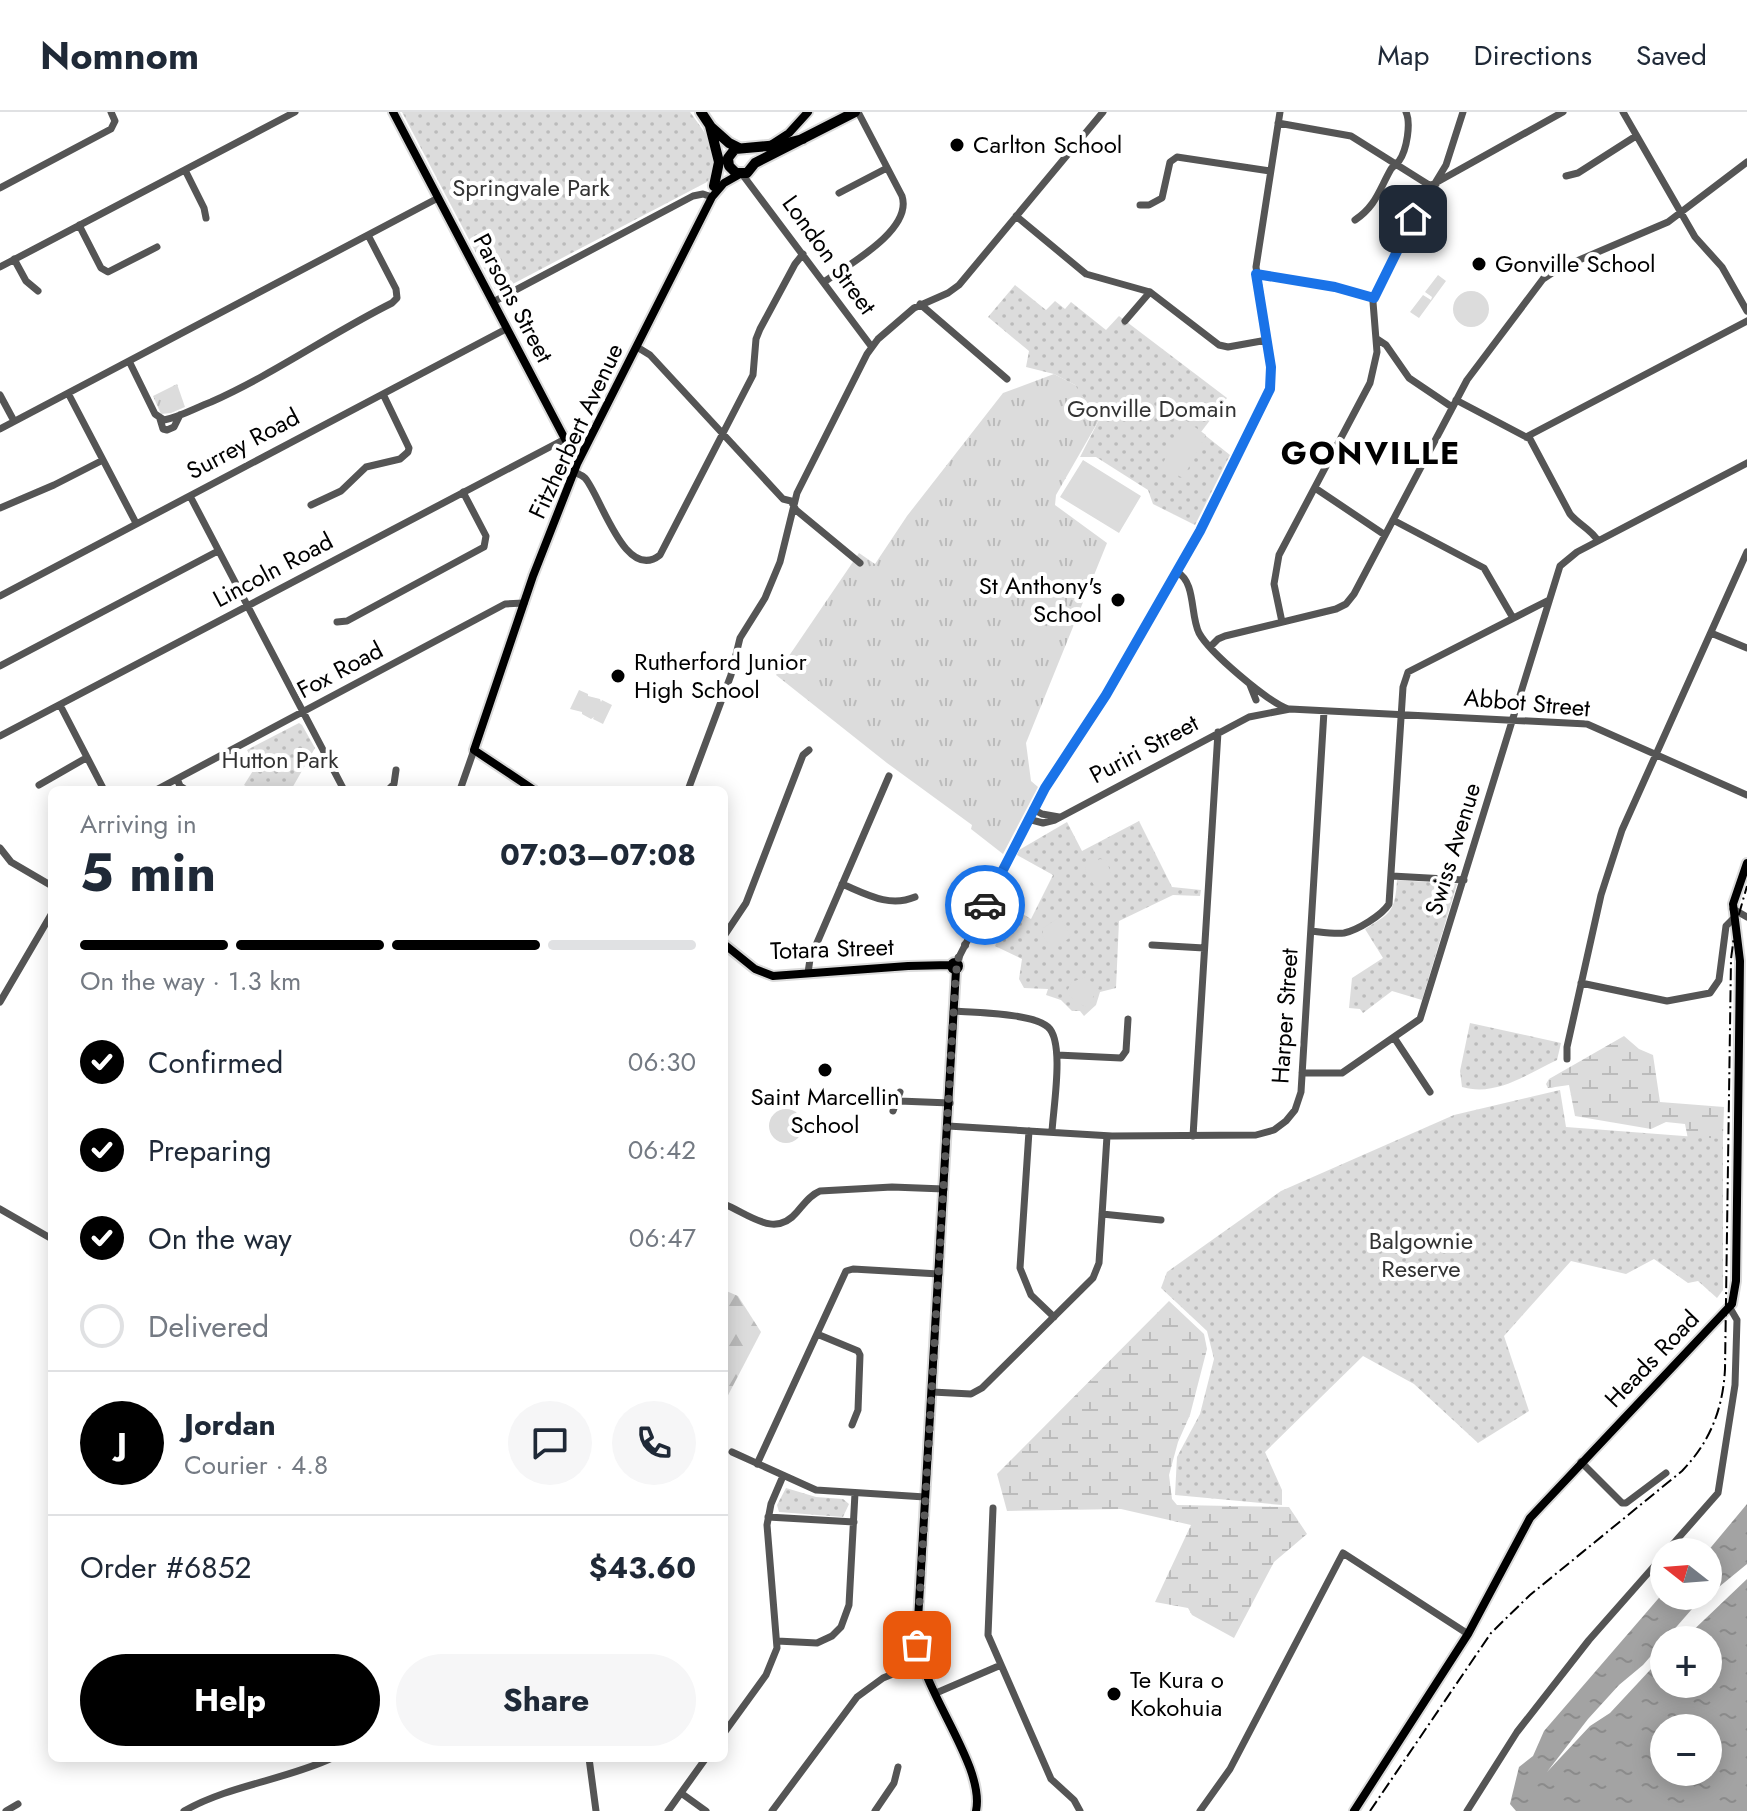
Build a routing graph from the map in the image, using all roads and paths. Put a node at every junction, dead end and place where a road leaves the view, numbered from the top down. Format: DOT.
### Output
graph roads {
  1 [pos="111,112"];
  2 [pos="295,112"];
  3 [pos="393,112"];
  4 [pos="701,112"];
  5 [pos="809,112"];
  6 [pos="856,112"];
  7 [pos="1103,112"];
  8 [pos="1280,112"];
  9 [pos="1406,112"];
  10 [pos="1463,112"];
  11 [pos="1563,112"];
  12 [pos="1623,112"];
  13 [pos="1278,123"];
  14 [pos="710,126"];
  15 [pos="1636,136"];
  16 [pos="808,137"];
  17 [pos="768,146"];
  18 [pos="742,148"];
  19 [pos="728,160"];
  20 [pos="1747,162"];
  21 [pos="1395,163"];
  22 [pos="754,165"];
  23 [pos="887,168"];
  24 [pos="185,170"];
  25 [pos="1270,171"];
  26 [pos="741,174"];
  27 [pos="1566,176"];
  28 [pos="1436,184"];
  29 [pos="0,188"];
  30 [pos="755,188"];
  31 [pos="713,191"];
  32 [pos="839,193"];
  33 [pos="438,198"];
  34 [pos="1140,205"];
  35 [pos="1681,214"];
  36 [pos="1016,216"];
  37 [pos="206,218"];
  38 [pos="1355,220"];
  39 [pos="79,225"];
  40 [pos="368,235"];
  41 [pos="157,247"];
  42 [pos="803,254"];
  43 [pos="14,259"];
  44 [pos="0,267"];
  45 [pos="1256,274"];
  46 [pos="824,282"];
  47 [pos="38,291"];
  48 [pos="1150,292"];
  49 [pos="1374,298"];
  50 [pos="493,302"];
  51 [pos="920,304"];
  52 [pos="1747,311"];
  53 [pos="1125,321"];
  54 [pos="1747,321"];
  55 [pos="506,329"];
  56 [pos="1377,339"];
  57 [pos="1267,340"];
  58 [pos="871,346"];
  59 [pos="637,347"];
  60 [pos="129,361"];
  61 [pos="1007,379"];
  62 [pos="68,393"];
  63 [pos="383,394"];
  64 [pos="0,395"];
  65 [pos="1454,404"];
  66 [pos="14,421"];
  67 [pos="0,429"];
  68 [pos="723,434"];
  69 [pos="1526,437"];
  70 [pos="565,439"];
  71 [pos="581,456"];
  72 [pos="103,460"];
  73 [pos="1747,463"];
  74 [pos="574,472"];
  75 [pos="1315,488"];
  76 [pos="463,492"];
  77 [pos="190,496"];
  78 [pos="311,505"];
  79 [pos="793,505"];
  80 [pos="0,508"];
  81 [pos="1393,520"];
  82 [pos="136,523"];
  83 [pos="1385,535"];
  84 [pos="1598,541"];
  85 [pos="218,551"];
  86 [pos="1747,552"];
  87 [pos="860,563"];
  88 [pos="1177,572"];
  89 [pos="0,596"];
  90 [pos="1549,600"];
  91 [pos="524,603"];
  92 [pos="247,606"];
  93 [pos="1513,618"];
  94 [pos="337,622"];
  95 [pos="1282,622"];
  96 [pos="1711,633"];
  97 [pos="1210,647"];
  98 [pos="1747,648"];
  99 [pos="0,666"];
  100 [pos="1249,683"];
  101 [pos="1268,699"];
  102 [pos="1256,703"];
  103 [pos="60,705"];
  104 [pos="1290,709"];
  105 [pos="1324,711"];
  106 [pos="304,712"];
  107 [pos="1263,712"];
  108 [pos="1401,715"];
  109 [pos="1249,717"];
  110 [pos="1513,720"];
  111 [pos="483,725"];
  112 [pos="1218,732"];
  113 [pos="0,736"];
  114 [pos="1200,742"];
  115 [pos="474,750"];
  116 [pos="809,750"];
  117 [pos="1656,754"];
  118 [pos="485,755"];
  119 [pos="1217,756"];
  120 [pos="86,758"];
  121 [pos="396,770"];
  122 [pos="889,776"];
  123 [pos="177,779"];
  124 [pos="39,785"];
  125 [pos="102,786"];
  126 [pos="164,786"];
  127 [pos="183,786"];
  128 [pos="342,786"];
  129 [pos="392,786"];
  130 [pos="461,786"];
  131 [pos="528,786"];
  132 [pos="689,786"];
  133 [pos="1747,795"];
  134 [pos="1033,809"];
  135 [pos="1059,817"];
  136 [pos="1028,819"];
  137 [pos="0,848"];
  138 [pos="1747,863"];
  139 [pos="1392,876"];
  140 [pos="1464,880"];
  141 [pos="48,884"];
  142 [pos="842,884"];
  143 [pos="915,897"];
  144 [pos="1733,909"];
  145 [pos="1747,917"];
  146 [pos="1733,919"];
  147 [pos="48,920"];
  148 [pos="1747,929"];
  149 [pos="728,930"];
  150 [pos="1311,931"];
  151 [pos="1736,933"];
  152 [pos="1724,942"];
  153 [pos="1738,943"];
  154 [pos="1152,945"];
  155 [pos="728,947"];
  156 [pos="1204,948"];
  157 [pos="955,965"];
  158 [pos="808,973"];
  159 [pos="1581,983"];
  160 [pos="0,1002"];
  161 [pos="955,1011"];
  162 [pos="1128,1019"];
  163 [pos="1395,1039"];
  164 [pos="1057,1055"];
  165 [pos="1567,1059"];
  166 [pos="1302,1073"];
  167 [pos="900,1092"];
  168 [pos="1430,1092"];
  169 [pos="899,1101"];
  170 [pos="950,1103"];
  171 [pos="893,1111"];
  172 [pos="948,1126"];
  173 [pos="1029,1131"];
  174 [pos="1052,1132"];
  175 [pos="1107,1136"];
  176 [pos="1193,1136"];
  177 [pos="944,1189"];
  178 [pos="728,1206"];
  179 [pos="0,1209"];
  180 [pos="1102,1214"];
  181 [pos="1161,1220"];
  182 [pos="48,1237"];
  183 [pos="939,1274"];
  184 [pos="1730,1308"];
  185 [pos="1054,1317"];
  186 [pos="817,1334"];
  187 [pos="932,1392"];
  188 [pos="852,1425"];
  189 [pos="732,1452"];
  190 [pos="1581,1462"];
  191 [pos="757,1464"];
  192 [pos="1666,1473"];
  193 [pos="783,1476"];
  194 [pos="855,1493"];
  195 [pos="925,1497"];
  196 [pos="993,1508"];
  197 [pos="768,1517"];
  198 [pos="854,1522"];
  199 [pos="1678,1538"];
  200 [pos="1650,1570"];
  201 [pos="1468,1634"];
  202 [pos="777,1641"];
  203 [pos="922,1662"];
  204 [pos="1001,1665"];
  205 [pos="936,1693"];
  206 [pos="728,1727"];
  207 [pos="322,1762"];
  208 [pos="590,1762"];
  209 [pos="703,1762"];
  210 [pos="898,1767"];
  211 [pos="681,1793"];
  212 [pos="18,1804"];
  213 [pos="6,1811"];
  214 [pos="184,1811"];
  215 [pos="596,1811"];
  216 [pos="668,1811"];
  217 [pos="706,1811"];
  218 [pos="772,1811"];
  219 [pos="875,1811"];
  220 [pos="976,1811"];
  221 [pos="1080,1811"];
  222 [pos="1200,1811"];
  223 [pos="1354,1811"];
  224 [pos="1467,1811"];
  1 -- 29 [label="street"];
  2 -- 24 [label="street"];
  3 -- 33 [label="main road, Parsons Street"];
  4 -- 14 [label="highway"];
  5 -- 16 [label="main road"];
  5 -- 17 [label="main road"];
  6 -- 16 [label="highway"];
  6 -- 23 [label="street"];
  7 -- 36 [label="street"];
  8 -- 13 [label="street"];
  9 -- 21 [label="street"];
  10 -- 28 [label="street"];
  11 -- 28 [label="street"];
  12 -- 15 [label="street"];
  13 -- 21 [label="street"];
  13 -- 25 [label="street"];
  14 -- 18 [label="highway"];
  14 -- 19 [label="highway"];
  14 -- 31 [label="highway"];
  15 -- 27 [label="street"];
  15 -- 35 [label="street"];
  16 -- 17 [label="highway"];
  16 -- 22 [label="highway"];
  17 -- 18 [label="highway"];
  18 -- 19 [label="highway"];
  18 -- 22 [label="highway"];
  19 -- 26 [label="highway"];
  19 -- 31 [label="main road"];
  20 -- 35 [label="street"];
  21 -- 28 [label="street"];
  21 -- 38 [label="street"];
  22 -- 26 [label="highway"];
  22 -- 30 [label="street, London Street"];
  23 -- 32 [label="street"];
  23 -- 46 [label="street"];
  24 -- 37 [label="street"];
  24 -- 39 [label="street"];
  25 -- 34 [label="street"];
  25 -- 45 [label="street"];
  26 -- 30 [label="street, London Street"];
  26 -- 31 [label="main road, Fitzherbert Avenue"];
  28 -- 49 [label="street"];
  30 -- 42 [label="street, London Street"];
  31 -- 50 [label="street"];
  31 -- 59 [label="main road, Fitzherbert Avenue"];
  33 -- 40 [label="street"];
  33 -- 50 [label="main road, Parsons Street"];
  35 -- 52 [label="street"];
  35 -- 65 [label="street"];
  36 -- 48 [label="street"];
  36 -- 51 [label="street"];
  39 -- 41 [label="street"];
  39 -- 43 [label="street"];
  40 -- 60 [label="street"];
  40 -- 60 [label="street"];
  42 -- 46 [label="street, London Street"];
  42 -- 68 [label="street"];
  43 -- 44 [label="street"];
  43 -- 47 [label="street"];
  45 -- 49 [label="street"];
  45 -- 57 [label="street"];
  46 -- 58 [label="street, London Street"];
  48 -- 53 [label="street"];
  48 -- 57 [label="street"];
  49 -- 56 [label="street"];
  50 -- 55 [label="main road, Parsons Street"];
  51 -- 58 [label="street"];
  51 -- 61 [label="street"];
  54 -- 69 [label="street"];
  55 -- 63 [label="street, Surrey Road"];
  55 -- 70 [label="main road, Parsons Street"];
  56 -- 65 [label="street"];
  56 -- 75 [label="street"];
  57 -- 88 [label="street"];
  58 -- 79 [label="street"];
  59 -- 68 [label="street"];
  59 -- 71 [label="main road, Fitzherbert Avenue"];
  60 -- 62 [label="street"];
  62 -- 66 [label="street"];
  62 -- 72 [label="street"];
  63 -- 77 [label="street, Surrey Road"];
  63 -- 78 [label="street"];
  64 -- 66 [label="street"];
  65 -- 69 [label="street"];
  65 -- 81 [label="street"];
  66 -- 67 [label="street"];
  68 -- 74 [label="street"];
  68 -- 79 [label="street"];
  69 -- 84 [label="street"];
  70 -- 71 [label="main road, Parsons Street"];
  70 -- 76 [label="street, Lincoln Road"];
  71 -- 74 [label="main road, Fitzherbert Avenue"];
  72 -- 80 [label="street"];
  72 -- 82 [label="street"];
  73 -- 84 [label="street"];
  74 -- 91 [label="main road, Fitzherbert Avenue"];
  75 -- 83 [label="street"];
  75 -- 95 [label="street"];
  76 -- 92 [label="street, Lincoln Road"];
  76 -- 94 [label="street"];
  77 -- 82 [label="street, Surrey Road"];
  77 -- 85 [label="street"];
  79 -- 87 [label="street"];
  79 -- 132 [label="street"];
  81 -- 83 [label="street"];
  81 -- 93 [label="street"];
  82 -- 89 [label="street, Surrey Road"];
  83 -- 95 [label="street"];
  84 -- 90 [label="street, Swiss Avenue"];
  85 -- 92 [label="street"];
  85 -- 99 [label="street"];
  86 -- 96 [label="street"];
  88 -- 97 [label="street"];
  88 -- 134 [label="street"];
  90 -- 93 [label="street"];
  90 -- 110 [label="street, Swiss Avenue"];
  91 -- 106 [label="street, Fox Road"];
  91 -- 111 [label="main road, Fitzherbert Avenue"];
  92 -- 103 [label="street, Lincoln Road"];
  92 -- 106 [label="street"];
  93 -- 108 [label="street"];
  95 -- 97 [label="street"];
  96 -- 98 [label="street"];
  96 -- 117 [label="street"];
  97 -- 100 [label="street, Abbot Street"];
  100 -- 101 [label="street, Abbot Street"];
  100 -- 102 [label="street"];
  101 -- 102 [label="street"];
  101 -- 104 [label="street, Abbot Street"];
  101 -- 107 [label="street"];
  102 -- 107 [label="street"];
  102 -- 109 [label="street"];
  103 -- 113 [label="street, Lincoln Road"];
  103 -- 120 [label="street"];
  104 -- 105 [label="street, Abbot Street"];
  104 -- 107 [label="street, Abbot Street"];
  105 -- 108 [label="street, Abbot Street"];
  105 -- 150 [label="street, Harper Street"];
  106 -- 123 [label="street, Fox Road"];
  106 -- 128 [label="street"];
  107 -- 109 [label="street, Puriri Street"];
  108 -- 110 [label="street, Abbot Street"];
  108 -- 139 [label="street"];
  109 -- 112 [label="street, Puriri Street"];
  110 -- 117 [label="street, Abbot Street"];
  110 -- 140 [label="street, Swiss Avenue"];
  111 -- 115 [label="main road, Fitzherbert Avenue"];
  111 -- 118 [label="main road, Fitzherbert Avenue"];
  112 -- 114 [label="street, Puriri Street"];
  112 -- 119 [label="street"];
  114 -- 119 [label="street"];
  114 -- 135 [label="street, Puriri Street"];
  115 -- 118 [label="main road"];
  115 -- 130 [label="street, Fitzherbert Avenue"];
  116 -- 149 [label="street"];
  117 -- 133 [label="street, Abbot Street"];
  117 -- 159 [label="street"];
  118 -- 131 [label="main road"];
  119 -- 156 [label="street"];
  120 -- 124 [label="street"];
  120 -- 125 [label="street"];
  121 -- 129 [label="street"];
  122 -- 142 [label="street"];
  123 -- 126 [label="street, Fox Road"];
  123 -- 127 [label="street"];
  134 -- 135 [label="street"];
  134 -- 136 [label="street"];
  135 -- 136 [label="street, Puriri Street"];
  136 -- 157 [label="street"];
  137 -- 141 [label="street"];
  138 -- 144 [label="main road, Heads Road"];
  139 -- 140 [label="street"];
  139 -- 150 [label="street"];
  140 -- 163 [label="street, Swiss Avenue"];
  142 -- 143 [label="street"];
  142 -- 158 [label="street"];
  144 -- 145 [label="street"];
  144 -- 146 [label="main road, Heads Road"];
  146 -- 151 [label="main road, Heads Road"];
  146 -- 152 [label="street"];
  147 -- 160 [label="street"];
  148 -- 151 [label="street"];
  150 -- 166 [label="street, Harper Street"];
  151 -- 153 [label="main road, Heads Road"];
  152 -- 153 [label="street"];
  152 -- 159 [label="street"];
  153 -- 184 [label="main road, Heads Road"];
  154 -- 156 [label="street"];
  155 -- 158 [label="main road, Totara Street"];
  156 -- 176 [label="street"];
  157 -- 158 [label="main road, Totara Street"];
  157 -- 161 [label="main road"];
  159 -- 165 [label="street"];
  161 -- 164 [label="street"];
  161 -- 170 [label="main road"];
  162 -- 164 [label="street"];
  163 -- 166 [label="street, Swiss Avenue"];
  163 -- 168 [label="street"];
  164 -- 174 [label="street"];
  166 -- 176 [label="street, Harper Street"];
  167 -- 169 [label="street"];
  169 -- 170 [label="street"];
  169 -- 171 [label="street"];
  170 -- 172 [label="main road"];
  172 -- 173 [label="street, Harper Street"];
  172 -- 177 [label="main road"];
  173 -- 174 [label="street, Harper Street"];
  173 -- 185 [label="street"];
  174 -- 175 [label="street, Harper Street"];
  175 -- 176 [label="street, Harper Street"];
  175 -- 180 [label="street"];
  177 -- 178 [label="street"];
  177 -- 183 [label="main road"];
  179 -- 182 [label="street"];
  180 -- 181 [label="street"];
  180 -- 185 [label="street"];
  183 -- 186 [label="street"];
  183 -- 187 [label="main road"];
  184 -- 190 [label="main road, Heads Road"];
  184 -- 199 [label="street"];
  185 -- 187 [label="street"];
  186 -- 188 [label="street"];
  186 -- 191 [label="street"];
  187 -- 195 [label="main road"];
  189 -- 191 [label="street"];
  190 -- 192 [label="street"];
  190 -- 201 [label="main road, Heads Road"];
  191 -- 193 [label="street"];
  193 -- 194 [label="street"];
  193 -- 197 [label="street"];
  194 -- 195 [label="street"];
  194 -- 198 [label="street"];
  195 -- 203 [label="main road"];
  196 -- 204 [label="street"];
  197 -- 198 [label="street"];
  197 -- 202 [label="street"];
  198 -- 202 [label="street"];
  200 -- 224 [label="street"];
  201 -- 222 [label="street"];
  201 -- 223 [label="main road, Heads Road"];
  202 -- 206 [label="street"];
  203 -- 205 [label="main road"];
  203 -- 218 [label="street"];
  204 -- 205 [label="street"];
  204 -- 221 [label="street"];
  205 -- 220 [label="main road"];
  207 -- 214 [label="street"];
  208 -- 215 [label="street"];
  209 -- 211 [label="street"];
  210 -- 219 [label="street"];
  211 -- 216 [label="street"];
  211 -- 217 [label="street"];
  212 -- 213 [label="street"];
}
